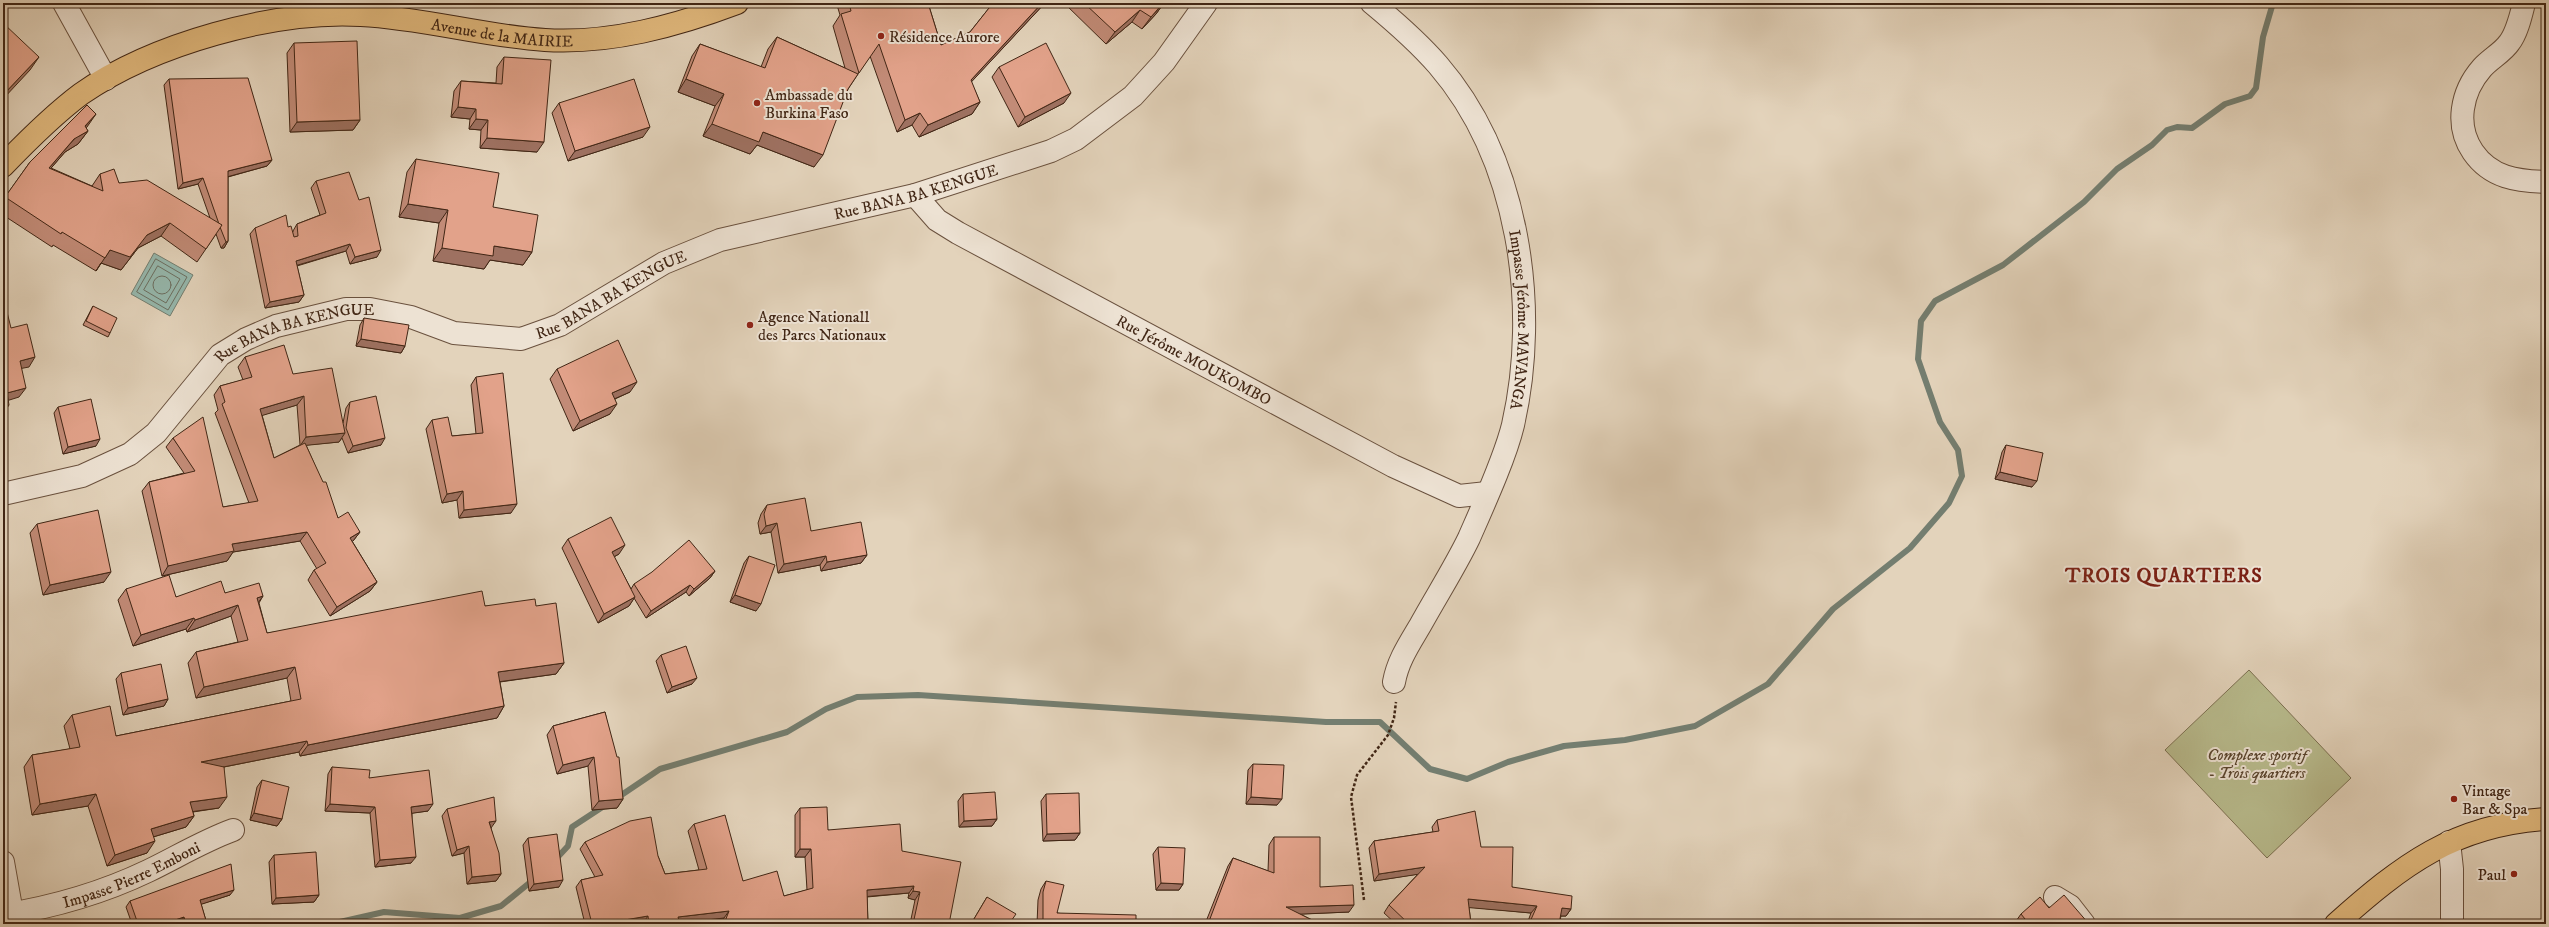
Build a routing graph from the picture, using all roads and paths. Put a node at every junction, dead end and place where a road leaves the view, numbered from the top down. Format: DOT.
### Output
graph roads {
  1 [pos="64,3"];
  2 [pos="737,3"];
  3 [pos="1206,3"];
  4 [pos="1372,3"];
  5 [pos="2524,3"];
  6 [pos="106,79"];
  7 [pos="3,166"];
  8 [pos="2546,182"];
  9 [pos="914,194"];
  10 [pos="1487,493"];
  11 [pos="3,494"];
  12 [pos="1394,690"];
  13 [pos="2546,819"];
  14 [pos="233,830"];
  15 [pos="2449,842"];
  16 [pos="3,862"];
  17 [pos="2055,897"];
  18 [pos="1364,900"];
  19 [pos="8,914"];
  20 [pos="2084,924"];
  21 [pos="2336,924"];
  22 [pos="2452,924"];
  1 -- 6 [label="street"];
  2 -- 6 [label="main road, Avenue de la MAIRIE"];
  3 -- 9 [label="street, Rue BANA BA KENGUE"];
  4 -- 10 [label="street, Impasse Jérôme MAVANGA"];
  5 -- 8 [label="street"];
  6 -- 7 [label="main road, Avenue de la MAIRIE"];
  9 -- 10 [label="street, Rue Jérôme MOUKOMBO"];
  9 -- 11 [label="street, Rue BANA BA KENGUE"];
  10 -- 12 [label="street, Impasse Jérôme MAVANGA"];
  12 -- 18 [label="path"];
  13 -- 15 [label="main road"];
  14 -- 19 [label="street, Impasse Pierre Emboni"];
  15 -- 21 [label="main road"];
  15 -- 22 [label="street"];
  16 -- 19 [label="street"];
  17 -- 20 [label="street"];
}
